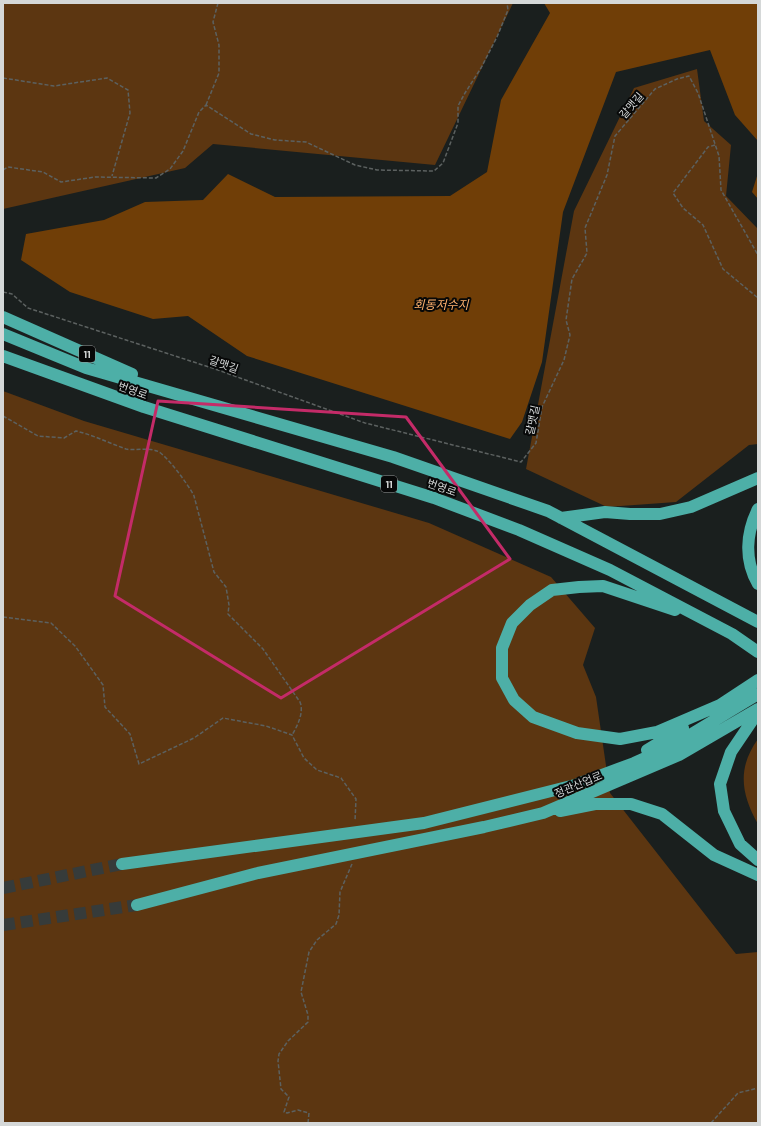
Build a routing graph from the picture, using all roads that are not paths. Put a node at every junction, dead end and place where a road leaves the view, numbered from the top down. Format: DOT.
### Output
graph roads {
  1 [pos="3,318"];
  2 [pos="3,334"];
  3 [pos="3,356"];
  4 [pos="3,364"];
  5 [pos="172,391"];
  6 [pos="100,392"];
  7 [pos="758,478"];
  8 [pos="758,509"];
  9 [pos="561,518"];
  10 [pos="758,584"];
  11 [pos="706,620"];
  12 [pos="758,622"];
  13 [pos="758,652"];
  14 [pos="758,680"];
  15 [pos="758,694"];
  16 [pos="720,706"];
  17 [pos="758,711"];
  18 [pos="610,772"];
  19 [pos="543,813"];
  20 [pos="758,860"];
  21 [pos="122,864"];
  22 [pos="758,876"];
  23 [pos="137,905"];
  1 -- 5 [label="highway, 번영로 / 11"];
  2 -- 5 [label="highway, 번영로 / 11"];
  3 -- 6 [label="highway, 번영로 / 11"];
  4 -- 6 [label="highway, 번영로 / 11"];
  5 -- 9 [label="highway, 번영로 / 11"];
  6 -- 11 [label="highway, 번영로 / 11"];
  7 -- 9 [label="highway"];
  8 -- 10 [label="highway"];
  9 -- 12 [label="highway, 번영로 / 11"];
  11 -- 13 [label="highway, 번영로 / 11"];
  11 -- 16 [label="highway"];
  14 -- 16 [label="highway"];
  15 -- 18 [label="highway, 정관산업로"];
  16 -- 18 [label="highway"];
  17 -- 19 [label="highway, 정관산업로"];
  17 -- 20 [label="highway"];
  18 -- 21 [label="highway, 정관산업로"];
  19 -- 22 [label="highway"];
  19 -- 23 [label="highway, 정관산업로"];
}
